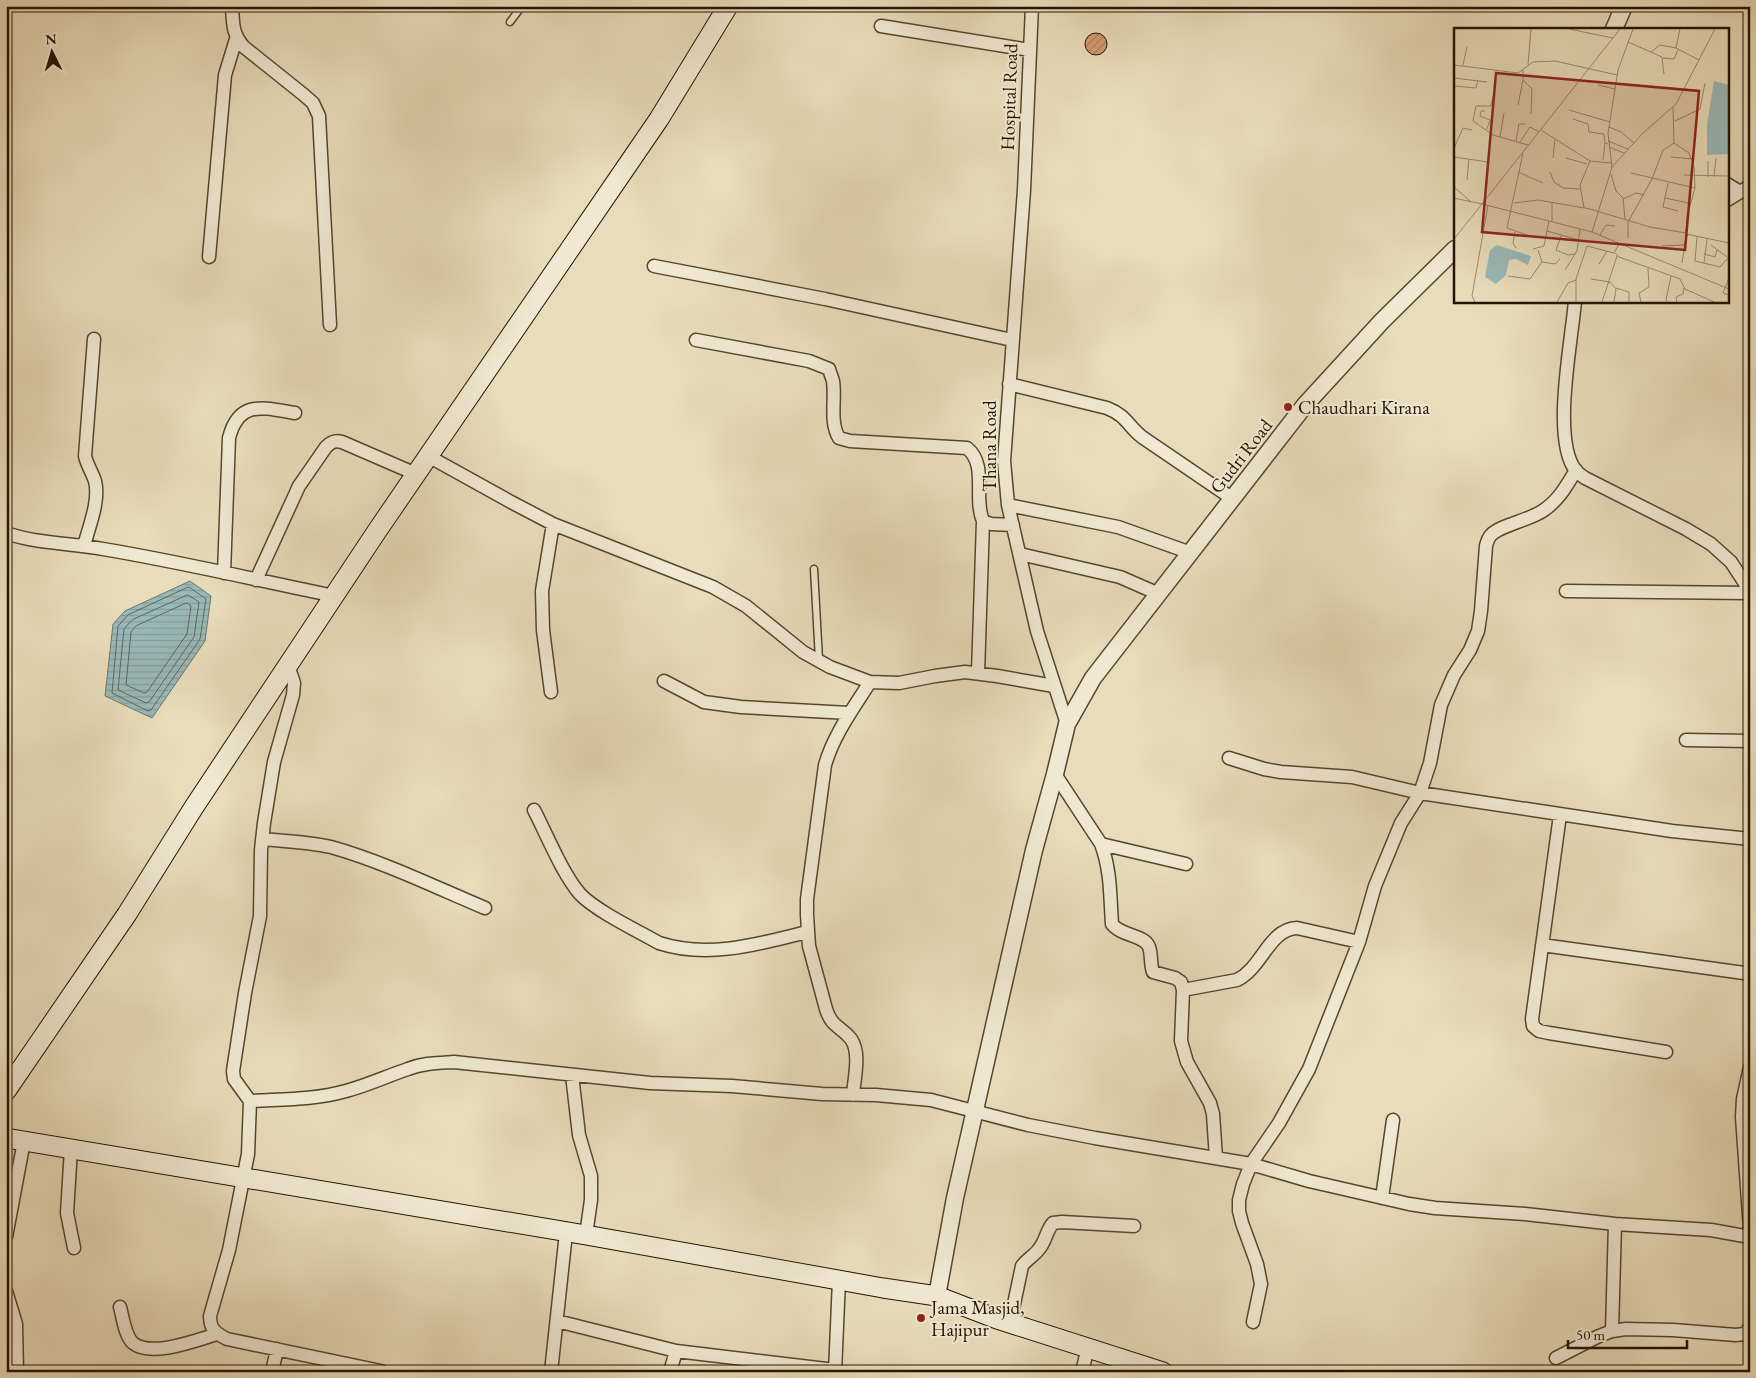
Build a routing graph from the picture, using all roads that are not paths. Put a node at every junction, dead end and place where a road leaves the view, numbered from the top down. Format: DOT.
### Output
graph roads {
  1 [pos="232,6"];
  2 [pos="522,6"];
  3 [pos="728,6"];
  4 [pos="1032,6"];
  5 [pos="1624,6"];
  6 [pos="510,22"];
  7 [pos="881,26"];
  8 [pos="1614,28"];
  9 [pos="236,38"];
  10 [pos="1030,50"];
  11 [pos="1728,184"];
  12 [pos="1745,189"];
  13 [pos="1024,190"];
  14 [pos="1728,199"];
  15 [pos="1454,250"];
  16 [pos="209,257"];
  17 [pos="654,266"];
  18 [pos="1575,302"];
  19 [pos="330,325"];
  20 [pos="94,339"];
  21 [pos="696,340"];
  22 [pos="1012,340"];
  23 [pos="1009,384"];
  24 [pos="295,414"];
  25 [pos="428,456"];
  26 [pos="1576,470"];
  27 [pos="416,474"];
  28 [pos="1232,499"];
  29 [pos="1008,504"];
  30 [pos="983,521"];
  31 [pos="553,524"];
  32 [pos="1013,525"];
  33 [pos="6,533"];
  34 [pos="84,546"];
  35 [pos="1191,553"];
  36 [pos="1020,554"];
  37 [pos="814,569"];
  38 [pos="224,573"];
  39 [pos="256,580"];
  40 [pos="1566,591"];
  41 [pos="1750,592"];
  42 [pos="1159,594"];
  43 [pos="334,596"];
  44 [pos="819,660"];
  45 [pos="288,665"];
  46 [pos="978,673"];
  47 [pos="664,681"];
  48 [pos="870,682"];
  49 [pos="1054,686"];
  50 [pos="551,692"];
  51 [pos="849,714"];
  52 [pos="1067,724"];
  53 [pos="1686,740"];
  54 [pos="1750,741"];
  55 [pos="1229,758"];
  56 [pos="1055,774"];
  57 [pos="1420,793"];
  58 [pos="534,810"];
  59 [pos="1560,815"];
  60 [pos="262,839"];
  61 [pos="1750,839"];
  62 [pos="1101,844"];
  63 [pos="1186,864"];
  64 [pos="485,908"];
  65 [pos="807,932"];
  66 [pos="1359,942"];
  67 [pos="1542,945"];
  68 [pos="1744,973"];
  69 [pos="1183,990"];
  70 [pos="1666,1052"];
  71 [pos="1750,1067"];
  72 [pos="572,1075"];
  73 [pos="6,1091"];
  74 [pos="853,1095"];
  75 [pos="250,1101"];
  76 [pos="976,1111"];
  77 [pos="1393,1120"];
  78 [pos="15,1139"];
  79 [pos="71,1149"];
  80 [pos="1216,1158"];
  81 [pos="1251,1164"];
  82 [pos="243,1179"];
  83 [pos="1382,1198"];
  84 [pos="1615,1224"];
  85 [pos="1134,1226"];
  86 [pos="1750,1230"];
  87 [pos="566,1233"];
  88 [pos="586,1236"];
  89 [pos="6,1237"];
  90 [pos="1750,1237"];
  91 [pos="74,1248"];
  92 [pos="839,1280"];
  93 [pos="6,1291"];
  94 [pos="937,1296"];
  95 [pos="120,1307"];
  96 [pos="557,1320"];
  97 [pos="1253,1322"];
  98 [pos="1010,1323"];
  99 [pos="1750,1328"];
  100 [pos="1612,1331"];
  101 [pos="217,1334"];
  102 [pos="1088,1347"];
  103 [pos="277,1349"];
  104 [pos="676,1351"];
  105 [pos="1556,1358"];
  106 [pos="382,1371"];
  107 [pos="835,1371"];
  108 [pos="17,1372"];
  109 [pos="272,1372"];
  110 [pos="551,1372"];
  111 [pos="670,1372"];
  112 [pos="1082,1372"];
  113 [pos="1163,1372"];
  1 -- 9 [label="street"];
  2 -- 6 [label="lane"];
  3 -- 25 [label="main road"];
  4 -- 10 [label="street, Hospital Road"];
  5 -- 8 [label="street"];
  7 -- 10 [label="street"];
  9 -- 16 [label="street"];
  9 -- 19 [label="street"];
  10 -- 13 [label="street, Hospital Road"];
  11 -- 12 [label="street"];
  12 -- 14 [label="street"];
  13 -- 22 [label="street, Thana Road"];
  15 -- 28 [label="street, Gudri Road"];
  17 -- 22 [label="street"];
  18 -- 26 [label="street"];
  20 -- 34 [label="street"];
  21 -- 30 [label="street"];
  22 -- 23 [label="street, Thana Road"];
  23 -- 28 [label="street"];
  23 -- 29 [label="street, Thana Road"];
  24 -- 38 [label="street"];
  25 -- 27 [label="main road"];
  25 -- 31 [label="street"];
  26 -- 41 [label="street"];
  26 -- 57 [label="street"];
  27 -- 39 [label="street"];
  27 -- 43 [label="main road"];
  28 -- 35 [label="street, Gudri Road"];
  29 -- 32 [label="street, Thana Road"];
  29 -- 35 [label="street"];
  30 -- 32 [label="street"];
  30 -- 46 [label="street"];
  31 -- 44 [label="street"];
  31 -- 50 [label="street"];
  32 -- 36 [label="street, Thana Road"];
  33 -- 34 [label="street"];
  34 -- 38 [label="street"];
  35 -- 42 [label="street, Gudri Road"];
  36 -- 42 [label="street"];
  36 -- 49 [label="street, Thana Road"];
  37 -- 44 [label="lane"];
  38 -- 39 [label="street"];
  39 -- 43 [label="street"];
  40 -- 41 [label="street"];
  42 -- 52 [label="street, Gudri Road"];
  43 -- 45 [label="main road"];
  44 -- 48 [label="street"];
  45 -- 60 [label="street"];
  45 -- 73 [label="main road"];
  46 -- 48 [label="street"];
  46 -- 49 [label="street"];
  47 -- 51 [label="street"];
  48 -- 51 [label="street"];
  49 -- 52 [label="street, Thana Road"];
  51 -- 65 [label="street"];
  52 -- 56 [label="street, Gudri Road"];
  53 -- 54 [label="street"];
  55 -- 57 [label="street"];
  56 -- 62 [label="street"];
  56 -- 76 [label="street, Gudri Road"];
  57 -- 59 [label="street"];
  57 -- 66 [label="street"];
  58 -- 65 [label="street"];
  59 -- 61 [label="street"];
  59 -- 67 [label="street"];
  60 -- 64 [label="street"];
  60 -- 75 [label="street"];
  62 -- 63 [label="street"];
  62 -- 69 [label="street"];
  65 -- 74 [label="street"];
  66 -- 69 [label="street"];
  66 -- 81 [label="street"];
  67 -- 68 [label="street"];
  67 -- 70 [label="street"];
  69 -- 80 [label="street"];
  71 -- 86 [label="street"];
  72 -- 74 [label="street"];
  72 -- 75 [label="street"];
  72 -- 88 [label="street"];
  74 -- 76 [label="street"];
  75 -- 82 [label="street"];
  76 -- 80 [label="street"];
  76 -- 94 [label="street, Gudri Road"];
  77 -- 83 [label="street"];
  78 -- 79 [label="main road"];
  78 -- 89 [label="street"];
  79 -- 82 [label="main road"];
  79 -- 91 [label="street"];
  80 -- 81 [label="street"];
  81 -- 83 [label="street"];
  81 -- 97 [label="street"];
  82 -- 87 [label="main road"];
  82 -- 101 [label="street"];
  83 -- 84 [label="street"];
  84 -- 90 [label="street"];
  84 -- 100 [label="street"];
  85 -- 98 [label="street"];
  87 -- 88 [label="main road"];
  87 -- 96 [label="street"];
  88 -- 92 [label="main road"];
  92 -- 94 [label="main road"];
  92 -- 107 [label="street"];
  93 -- 108 [label="street"];
  94 -- 98 [label="main road"];
  95 -- 101 [label="street"];
  96 -- 104 [label="street"];
  96 -- 110 [label="street"];
  98 -- 102 [label="main road"];
  99 -- 100 [label="street"];
  100 -- 105 [label="street"];
  101 -- 103 [label="street"];
  102 -- 112 [label="street"];
  102 -- 113 [label="main road"];
  103 -- 106 [label="street"];
  103 -- 109 [label="street"];
  104 -- 107 [label="street"];
  104 -- 111 [label="street"];
}
